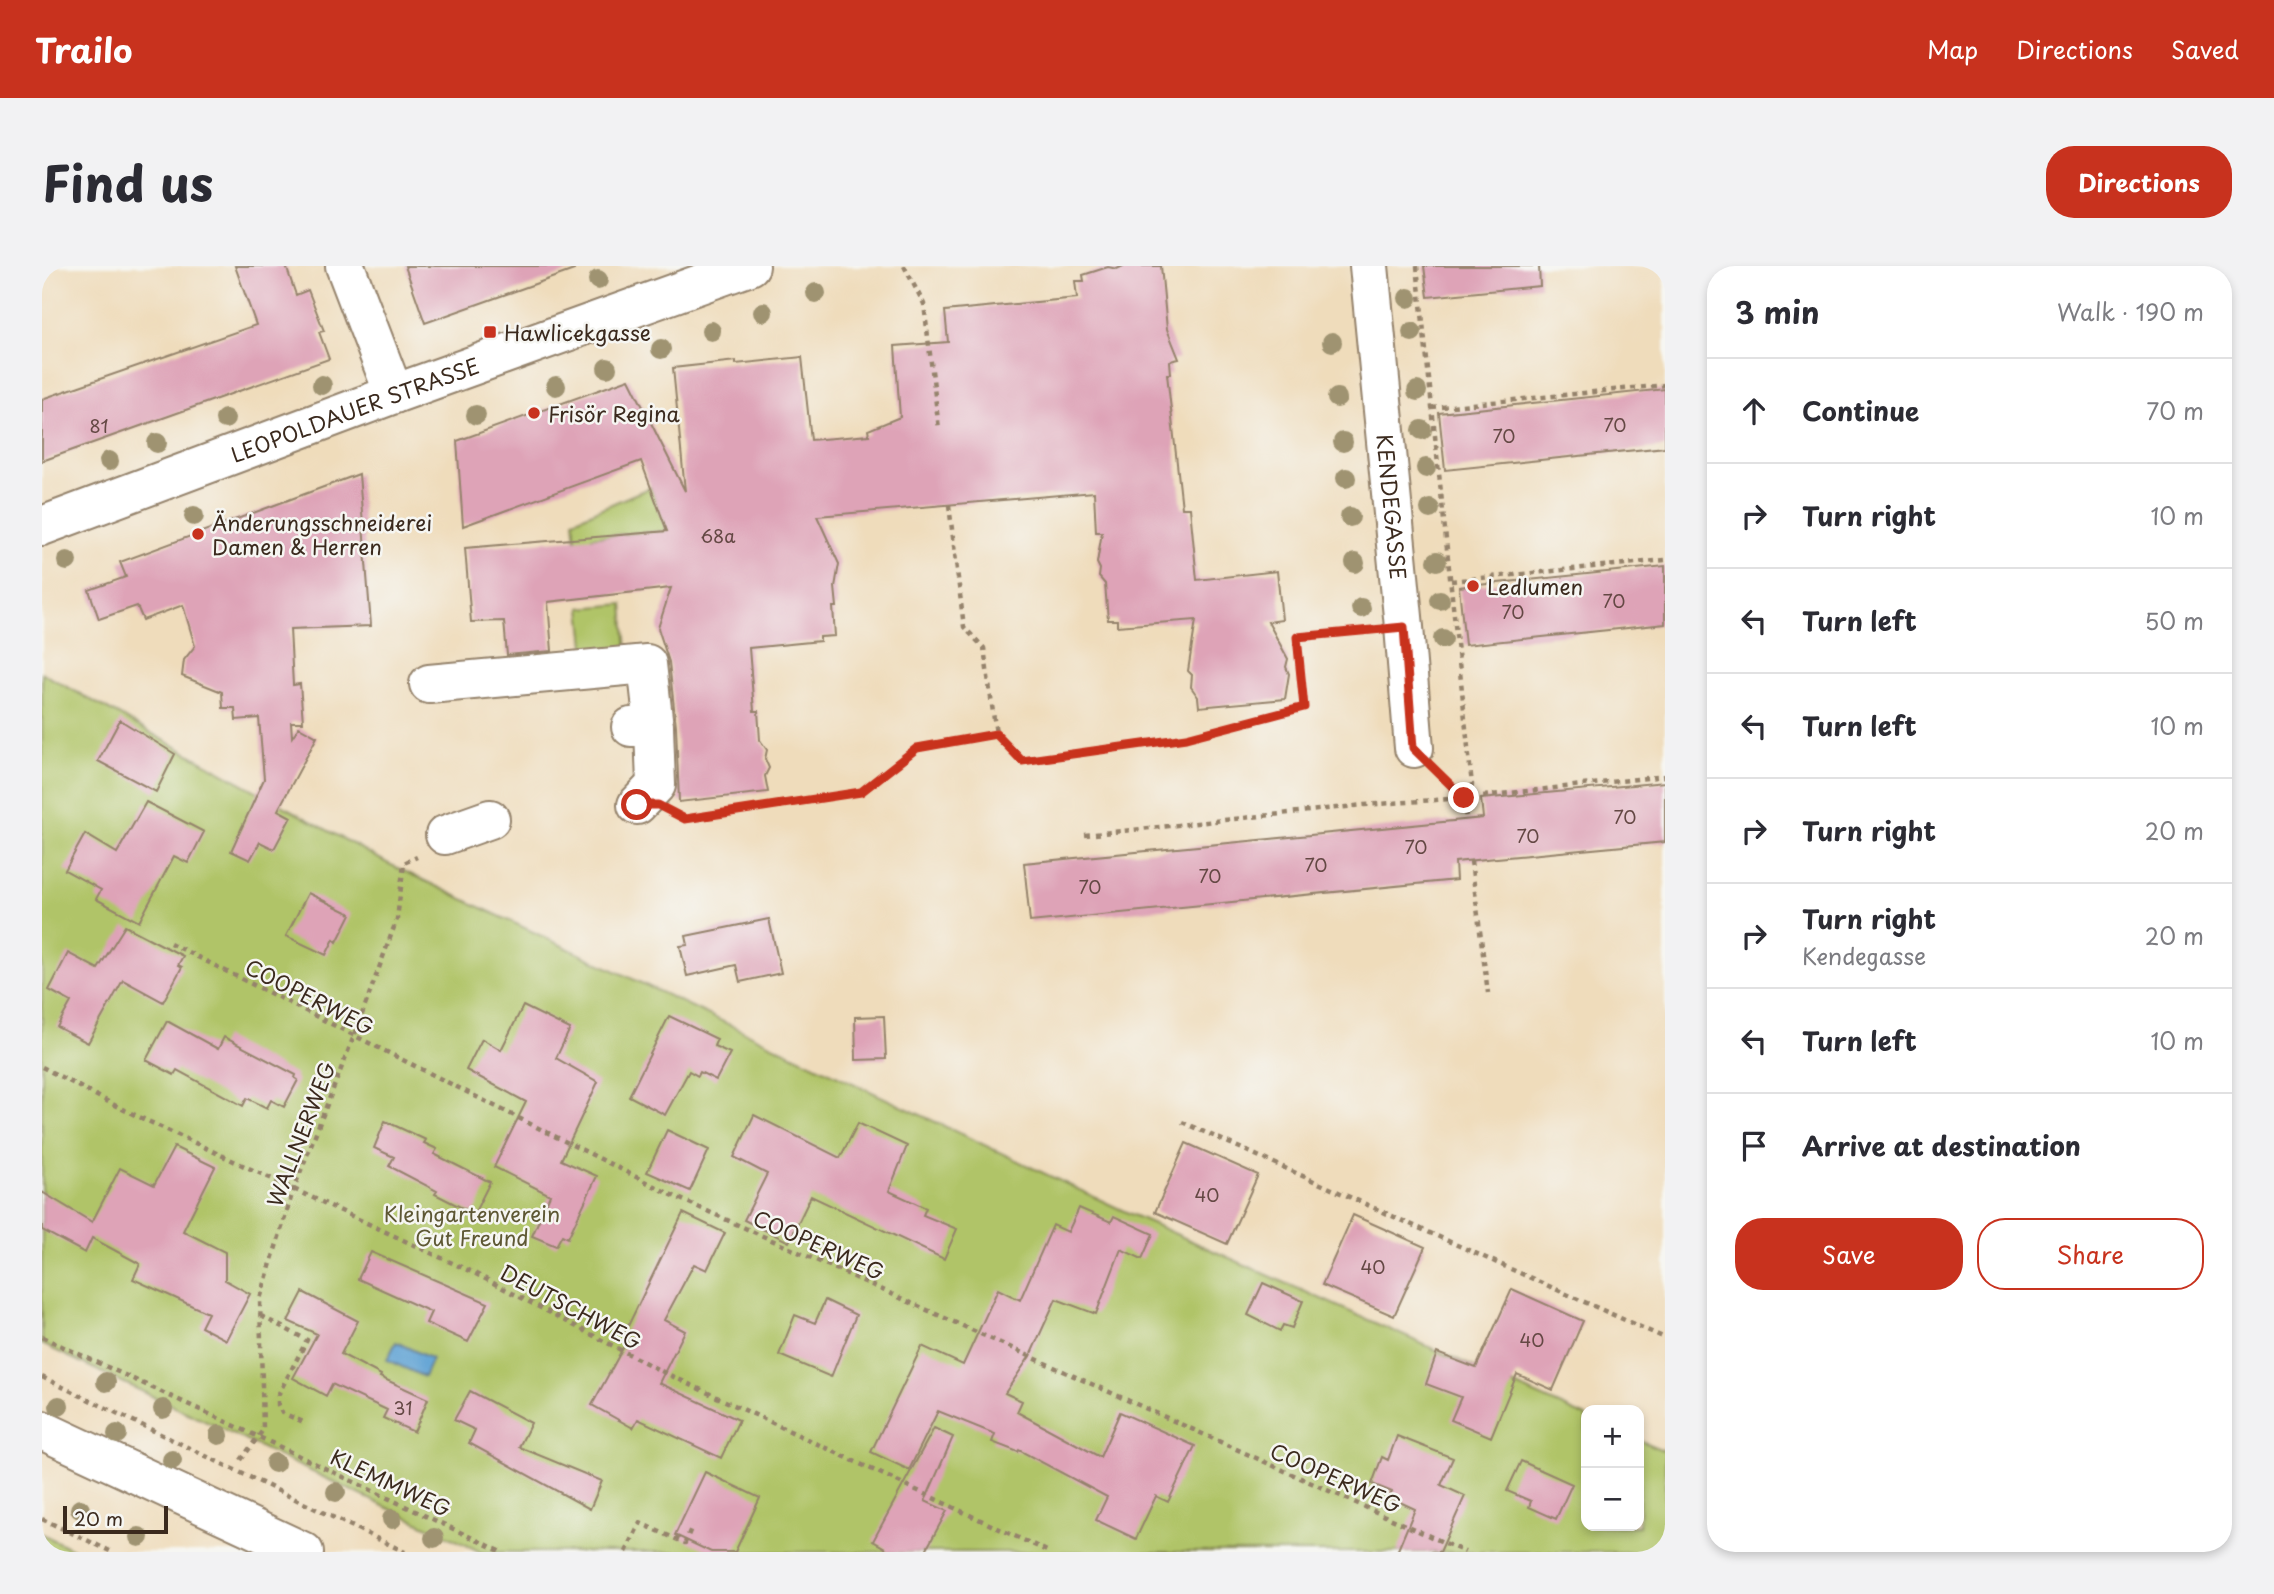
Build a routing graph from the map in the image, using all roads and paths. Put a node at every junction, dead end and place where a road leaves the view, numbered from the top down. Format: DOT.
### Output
graph roads {
  1 [pos="345,266"];
  2 [pos="750,266"];
  3 [pos="904,266"];
  4 [pos="1369,266"];
  5 [pos="1418,266"];
  6 [pos="1665,385"];
  7 [pos="394,394"];
  8 [pos="1432,408"];
  9 [pos="939,429"];
  10 [pos="949,505"];
  11 [pos="42,526"];
  12 [pos="1665,560"];
  13 [pos="1451,582"];
  14 [pos="1404,627"];
  15 [pos="429,684"];
  16 [pos="996,734"];
  17 [pos="1413,748"];
  18 [pos="1665,776"];
  19 [pos="1464,798"];
  20 [pos="637,805"];
  21 [pos="490,819"];
  22 [pos="1466,820"];
  23 [pos="1085,835"];
  24 [pos="435,844"];
  25 [pos="1471,861"];
  26 [pos="170,943"];
  27 [pos="1488,993"];
  28 [pos="354,1036"];
  29 [pos="42,1067"];
  30 [pos="1182,1122"];
  31 [pos="293,1188"];
  32 [pos="261,1316"];
  33 [pos="42,1337"];
  34 [pos="1665,1338"];
  35 [pos="42,1377"];
  36 [pos="306,1423"];
  37 [pos="42,1430"];
  38 [pos="259,1437"];
  39 [pos="42,1453"];
  40 [pos="241,1460"];
  41 [pos="42,1519"];
  42 [pos="692,1526"];
  43 [pos="42,1546"];
  44 [pos="54,1552"];
  45 [pos="112,1552"];
  46 [pos="247,1552"];
  47 [pos="304,1552"];
  48 [pos="405,1552"];
  49 [pos="502,1552"];
  50 [pos="626,1552"];
  51 [pos="1049,1552"];
  52 [pos="1465,1552"];
  1 -- 7 [label="main road"];
  2 -- 7 [label="main road, LEOPOLDAUER STRASSE"];
  3 -- 9 [label="path"];
  4 -- 14 [label="main road, KENDEGASSE"];
  5 -- 8 [label="path"];
  6 -- 8 [label="path"];
  7 -- 11 [label="main road, LEOPOLDAUER STRASSE"];
  8 -- 13 [label="path"];
  10 -- 16 [label="path"];
  12 -- 13 [label="path"];
  13 -- 19 [label="path"];
  14 -- 16 [label="path"];
  14 -- 17 [label="main road, KENDEGASSE"];
  15 -- 20 [label="main road"];
  16 -- 20 [label="path"];
  17 -- 19 [label="path"];
  18 -- 19 [label="path"];
  19 -- 22 [label="path"];
  19 -- 23 [label="path"];
  21 -- 24 [label="main road"];
  24 -- 28 [label="path, WALLNERWEG"];
  25 -- 27 [label="path"];
  26 -- 28 [label="path, COOPERWEG"];
  28 -- 31 [label="path, WALLNERWEG"];
  28 -- 52 [label="path, COOPERWEG"];
  29 -- 31 [label="path, DEUTSCHWEG"];
  30 -- 34 [label="path"];
  31 -- 32 [label="path, WALLNERWEG"];
  31 -- 51 [label="path, DEUTSCHWEG"];
  32 -- 36 [label="path"];
  32 -- 38 [label="path, WALLNERWEG"];
  33 -- 38 [label="path, KLEMMWEG"];
  35 -- 48 [label="path"];
  37 -- 47 [label="main road"];
  38 -- 40 [label="path"];
  38 -- 49 [label="path, KLEMMWEG"];
  39 -- 46 [label="main road"];
  41 -- 45 [label="path"];
  42 -- 50 [label="path"];
  43 -- 44 [label="path"];
}
